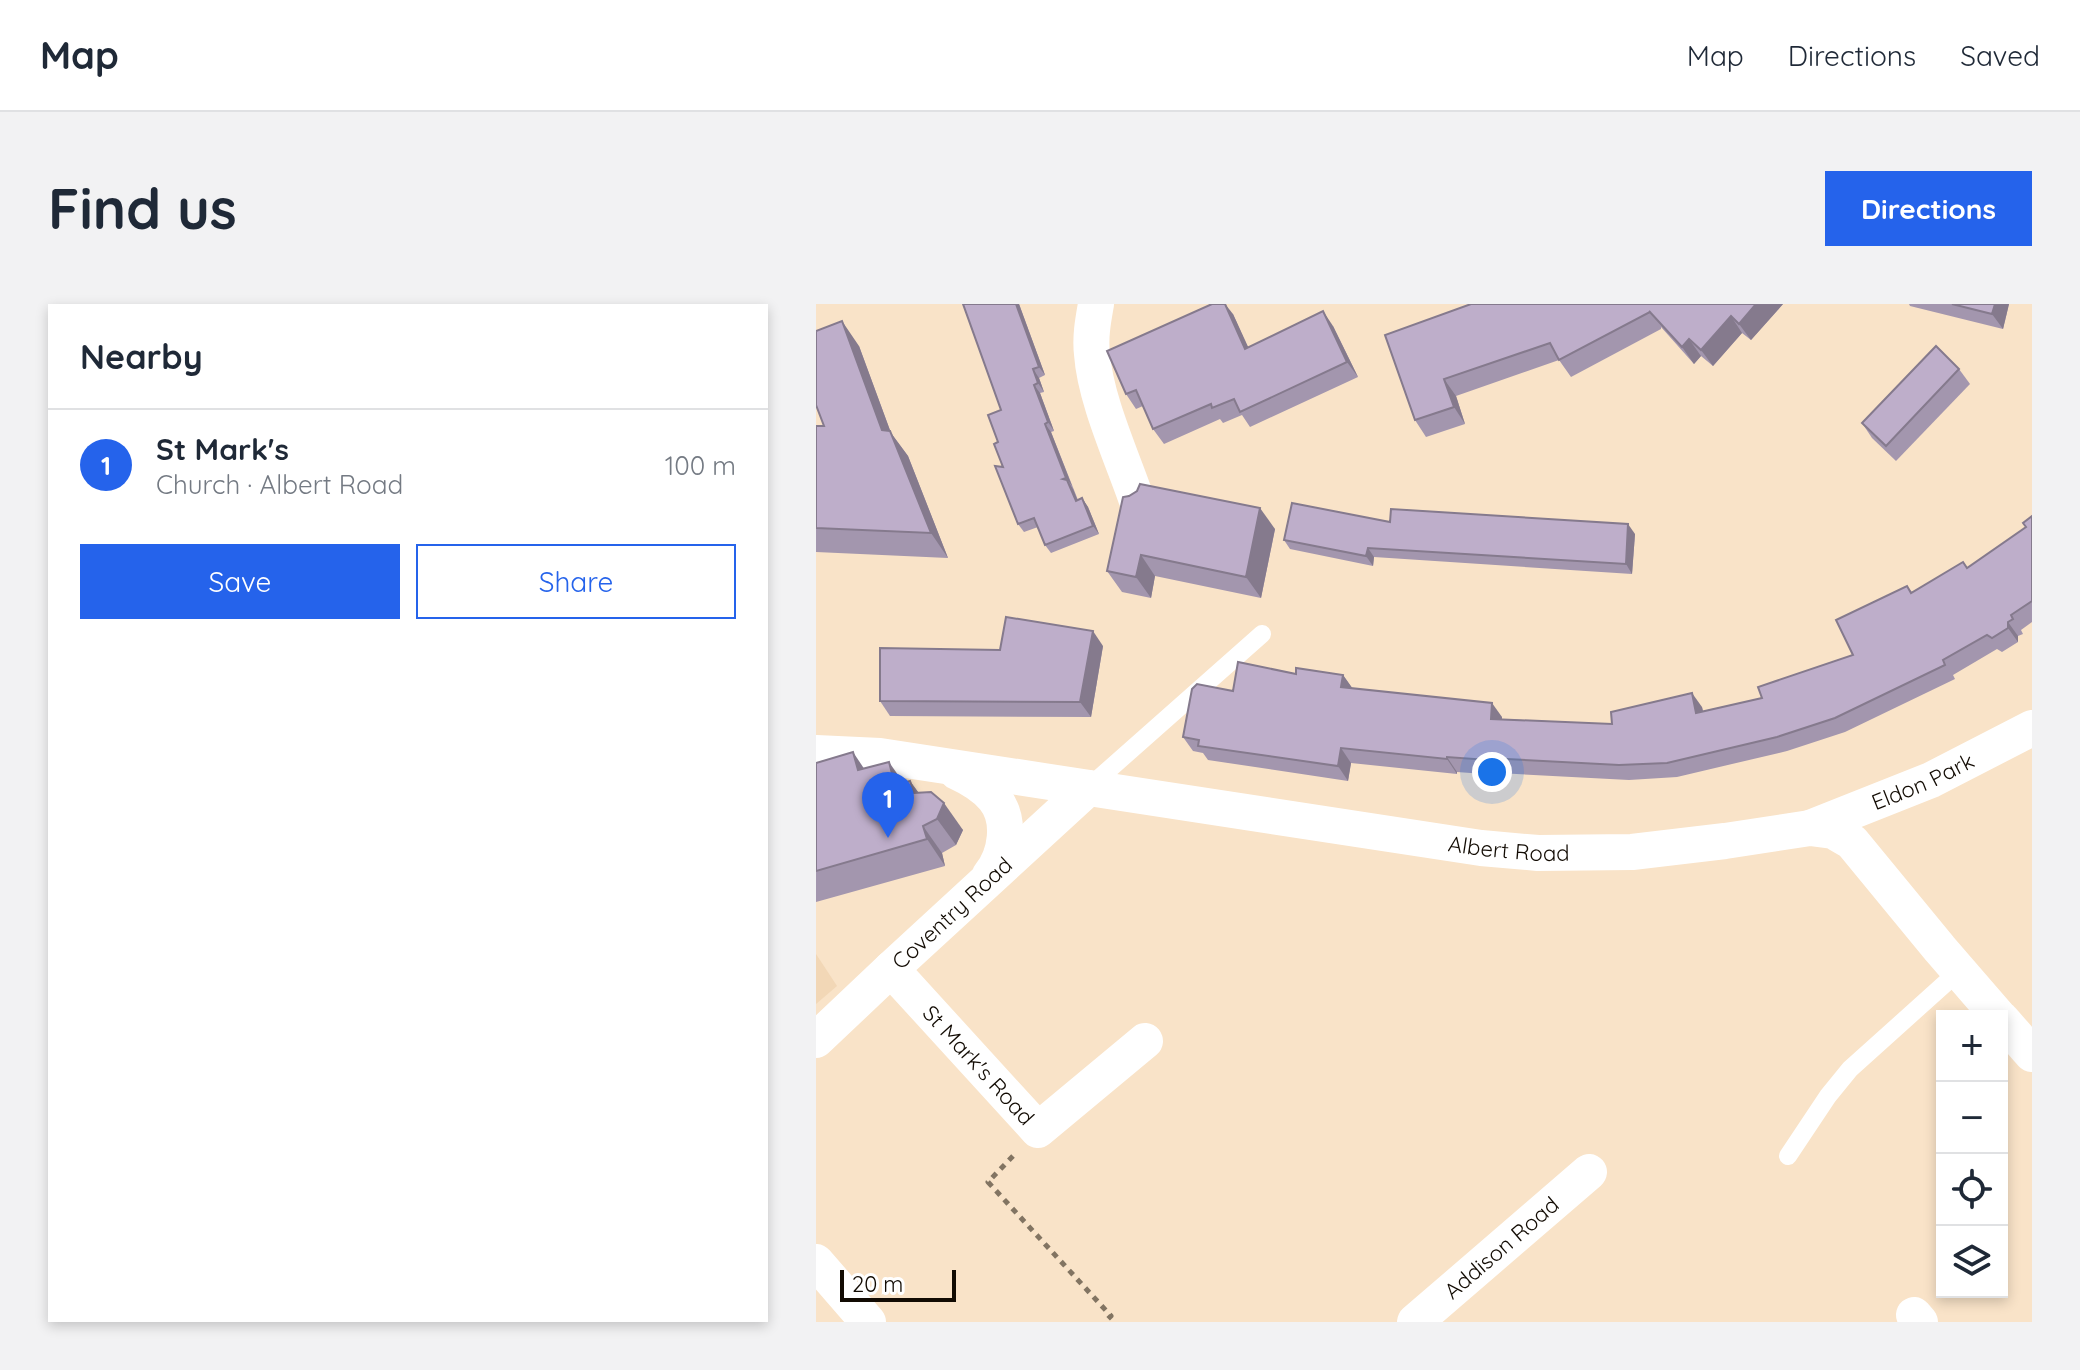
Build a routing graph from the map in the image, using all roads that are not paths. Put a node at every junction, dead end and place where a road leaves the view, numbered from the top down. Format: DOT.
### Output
graph roads {
  1 [pos="1096,304"];
  2 [pos="1136,498"];
  3 [pos="1262,634"];
  4 [pos="2032,728"];
  5 [pos="816,753"];
  6 [pos="941,766"];
  7 [pos="1088,788"];
  8 [pos="1810,828"];
  9 [pos="983,885"];
  10 [pos="891,969"];
  11 [pos="1959,971"];
  12 [pos="1993,1010"];
  13 [pos="2008,1027"];
  14 [pos="816,1040"];
  15 [pos="1145,1041"];
  16 [pos="2032,1054"];
  17 [pos="1788,1156"];
  18 [pos="1589,1172"];
  19 [pos="816,1262"];
  20 [pos="828,1299"];
  21 [pos="1431,1317"];
  22 [pos="868,1322"];
  1 -- 2 [label="street"];
  3 -- 7 [label="lane"];
  4 -- 8 [label="street, Eldon Park"];
  5 -- 6 [label="street, Albert Road"];
  6 -- 7 [label="street, Albert Road"];
  6 -- 9 [label="street, Albert Road"];
  7 -- 8 [label="street, Albert Road"];
  7 -- 9 [label="street, Coventry Road"];
  8 -- 11 [label="street, Albert Road"];
  9 -- 10 [label="street, Coventry Road"];
  10 -- 14 [label="street, Coventry Road"];
  10 -- 15 [label="street, St Mark's Road"];
  11 -- 12 [label="street, Albert Road"];
  11 -- 17 [label="lane"];
  13 -- 16 [label="street, Albert Road"];
  18 -- 21 [label="street, Addison Road"];
  19 -- 20 [label="street"];
  20 -- 22 [label="street"];
}
